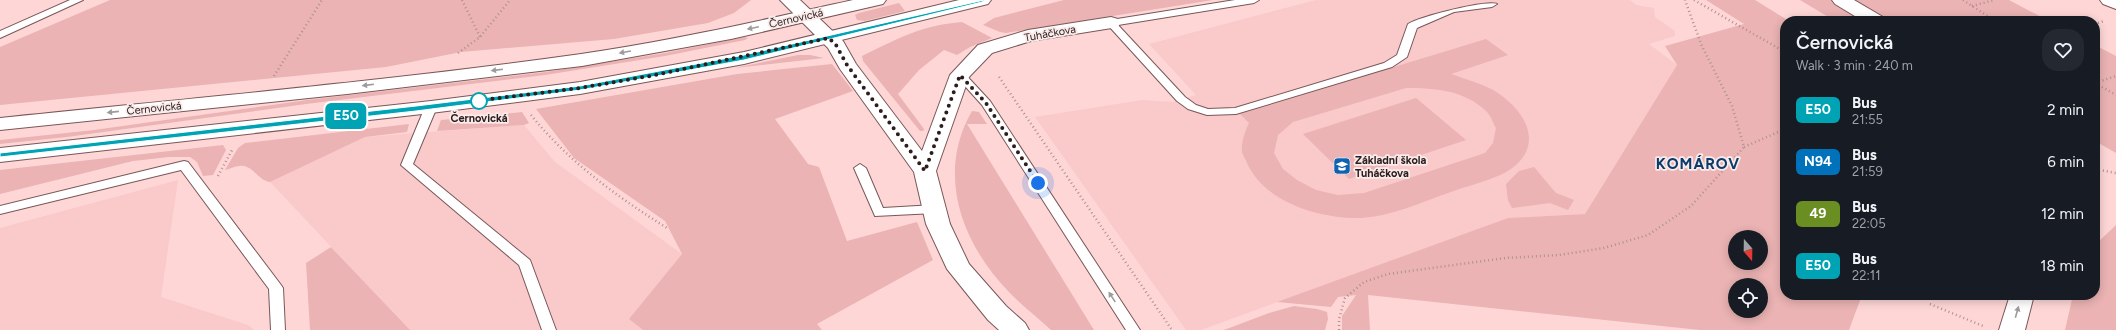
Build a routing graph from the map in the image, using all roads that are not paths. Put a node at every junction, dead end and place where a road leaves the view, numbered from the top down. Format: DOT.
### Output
graph roads {
  1 [pos="78,0"];
  2 [pos="789,0"];
  3 [pos="877,0"];
  4 [pos="982,0"];
  5 [pos="1254,0"];
  6 [pos="1841,0"];
  7 [pos="2109,0"];
  8 [pos="1492,4"];
  9 [pos="2116,4"];
  10 [pos="1868,16"];
  11 [pos="809,20"];
  12 [pos="1111,23"];
  13 [pos="0,35"];
  14 [pos="829,38"];
  15 [pos="960,75"];
  16 [pos="431,107"];
  17 [pos="0,124"];
  18 [pos="0,155"];
  19 [pos="860,168"];
  20 [pos="925,171"];
  21 [pos="935,209"];
  22 [pos="0,210"];
  23 [pos="2021,300"];
  24 [pos="278,330"];
  25 [pos="549,330"];
  26 [pos="1016,330"];
  27 [pos="1133,330"];
  28 [pos="2012,330"];
  1 -- 13 [label="lane"];
  2 -- 11 [label="main road"];
  3 -- 11 [label="main road, Černovická"];
  4 -- 14 [label="main road"];
  5 -- 12 [label="lane, Tuháčkova"];
  6 -- 10 [label="main road"];
  7 -- 9 [label="main road"];
  8 -- 12 [label="lane"];
  11 -- 14 [label="main road"];
  11 -- 17 [label="main road, Černovická, one-way"];
  12 -- 15 [label="main road, Tuháčkova"];
  14 -- 16 [label="main road"];
  14 -- 20 [label="main road"];
  15 -- 20 [label="main road, Tuháčkova"];
  27 -- 15 [label="lane, one-way"];
  16 -- 18 [label="main road"];
  16 -- 25 [label="lane"];
  19 -- 21 [label="lane"];
  20 -- 21 [label="main road"];
  21 -- 26 [label="main road"];
  22 -- 24 [label="lane"];
  28 -- 23 [label="main road, one-way"];
}
